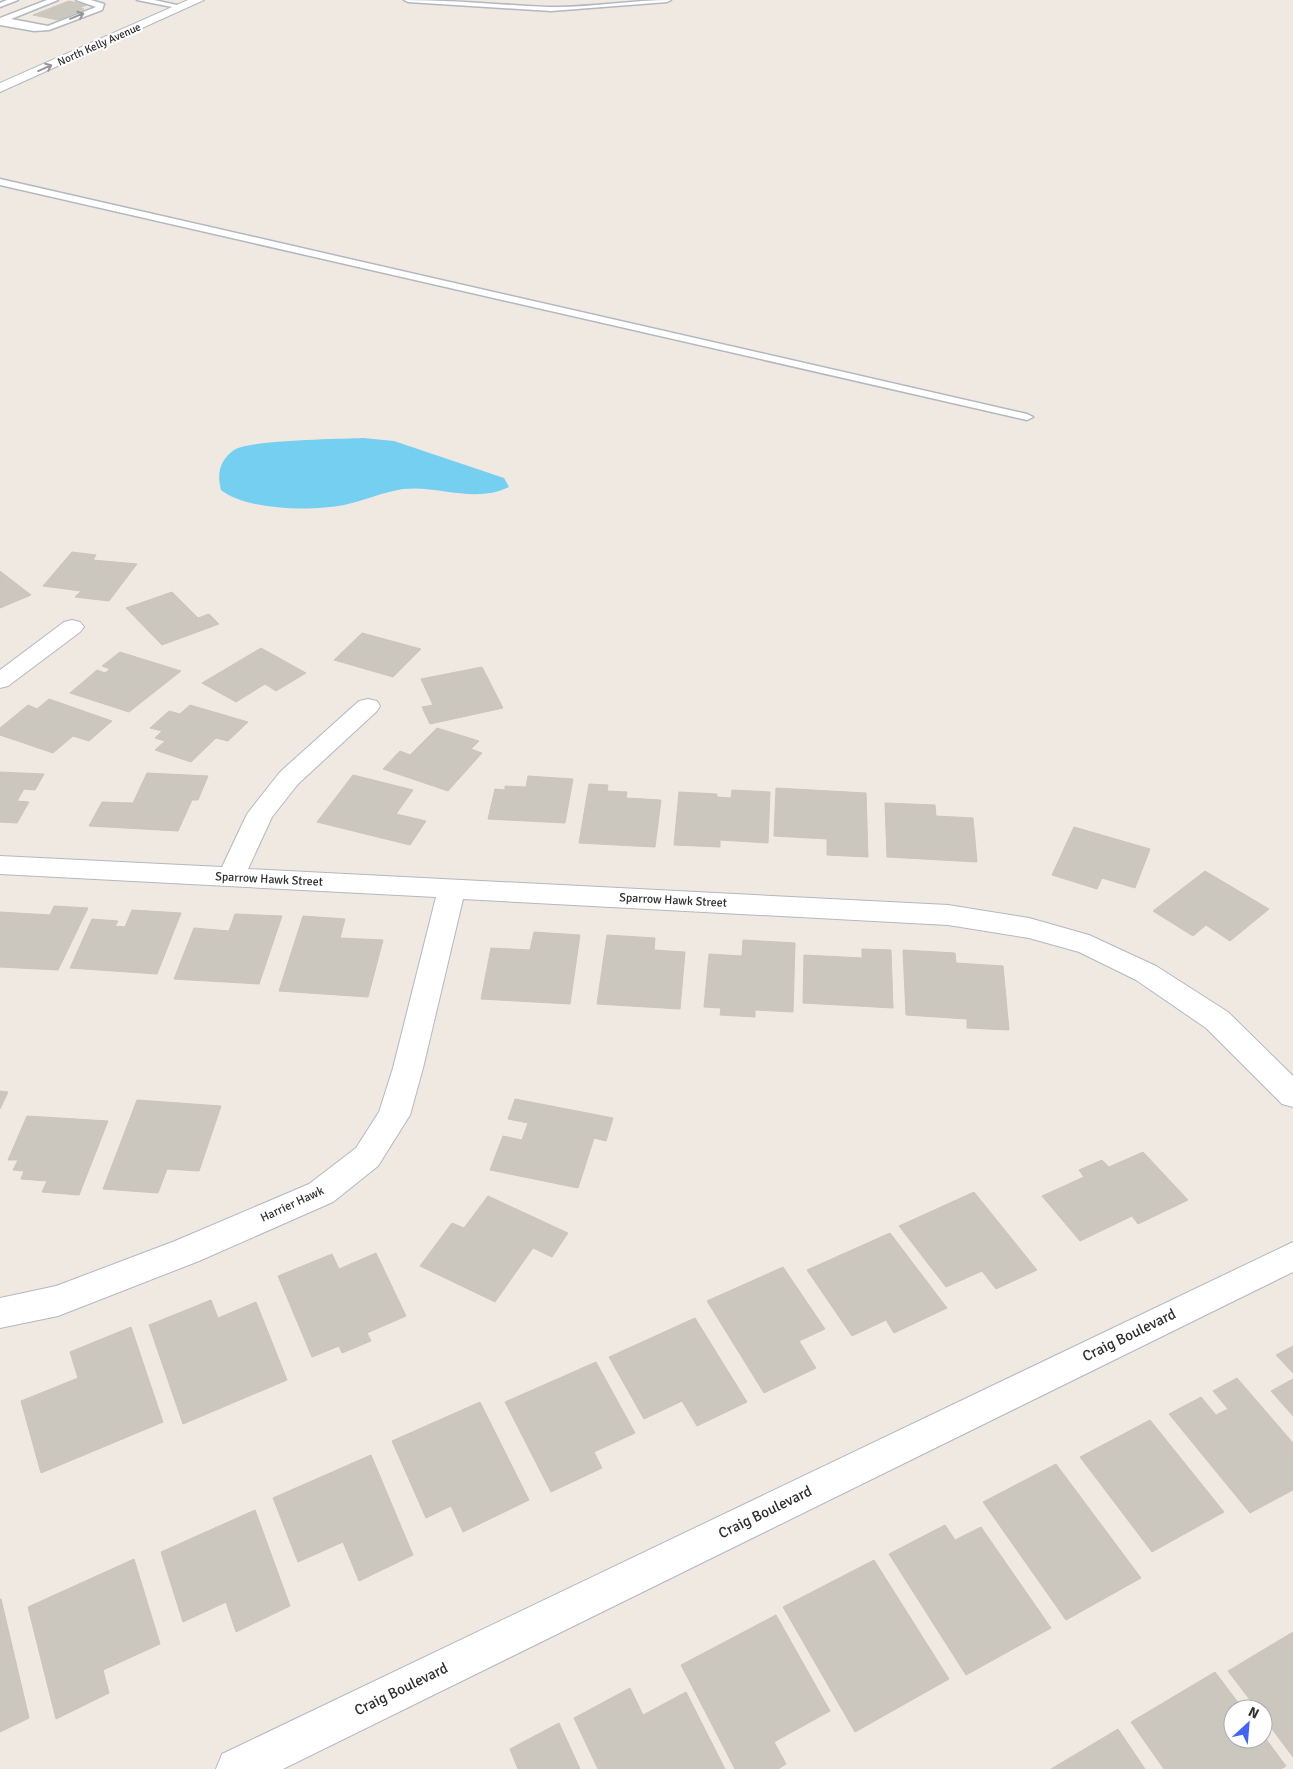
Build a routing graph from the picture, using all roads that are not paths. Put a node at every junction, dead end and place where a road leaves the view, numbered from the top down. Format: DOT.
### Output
graph roads {
  1 [pos="14,0"];
  2 [pos="36,0"];
  3 [pos="80,0"];
  4 [pos="141,0"];
  5 [pos="198,0"];
  6 [pos="408,0"];
  7 [pos="667,0"];
  8 [pos="50,1"];
  9 [pos="164,1"];
  10 [pos="0,6"];
  11 [pos="182,7"];
  12 [pos="1,19"];
  13 [pos="0,74"];
  14 [pos="0,88"];
  15 [pos="0,182"];
  16 [pos="1027,417"];
  17 [pos="72,627"];
  18 [pos="0,681"];
  19 [pos="368,706"];
  20 [pos="0,865"];
  21 [pos="231,877"];
  22 [pos="452,888"];
  23 [pos="1293,1094"];
  24 [pos="1293,1256"];
  25 [pos="0,1312"];
  26 [pos="237,1769"];
  1 -- 10 [label="lane"];
  2 -- 8 [label="lane"];
  12 -- 3 [label="lane, one-way"];
  4 -- 9 [label="lane"];
  5 -- 11 [label="street, North Kelly Avenue"];
  6 -- 7 [label="lane"];
  8 -- 12 [label="lane"];
  9 -- 11 [label="lane"];
  9 -- 13 [label="street, North Kelly Avenue"];
  14 -- 11 [label="street, North Kelly Avenue, one-way"];
  15 -- 16 [label="lane"];
  17 -- 18 [label="street"];
  19 -- 21 [label="street"];
  20 -- 21 [label="street, Sparrow Hawk Street"];
  21 -- 22 [label="street, Sparrow Hawk Street"];
  22 -- 23 [label="street, Sparrow Hawk Street"];
  22 -- 25 [label="street, Harrier Hawk"];
  24 -- 26 [label="street, Craig Boulevard"];
}
